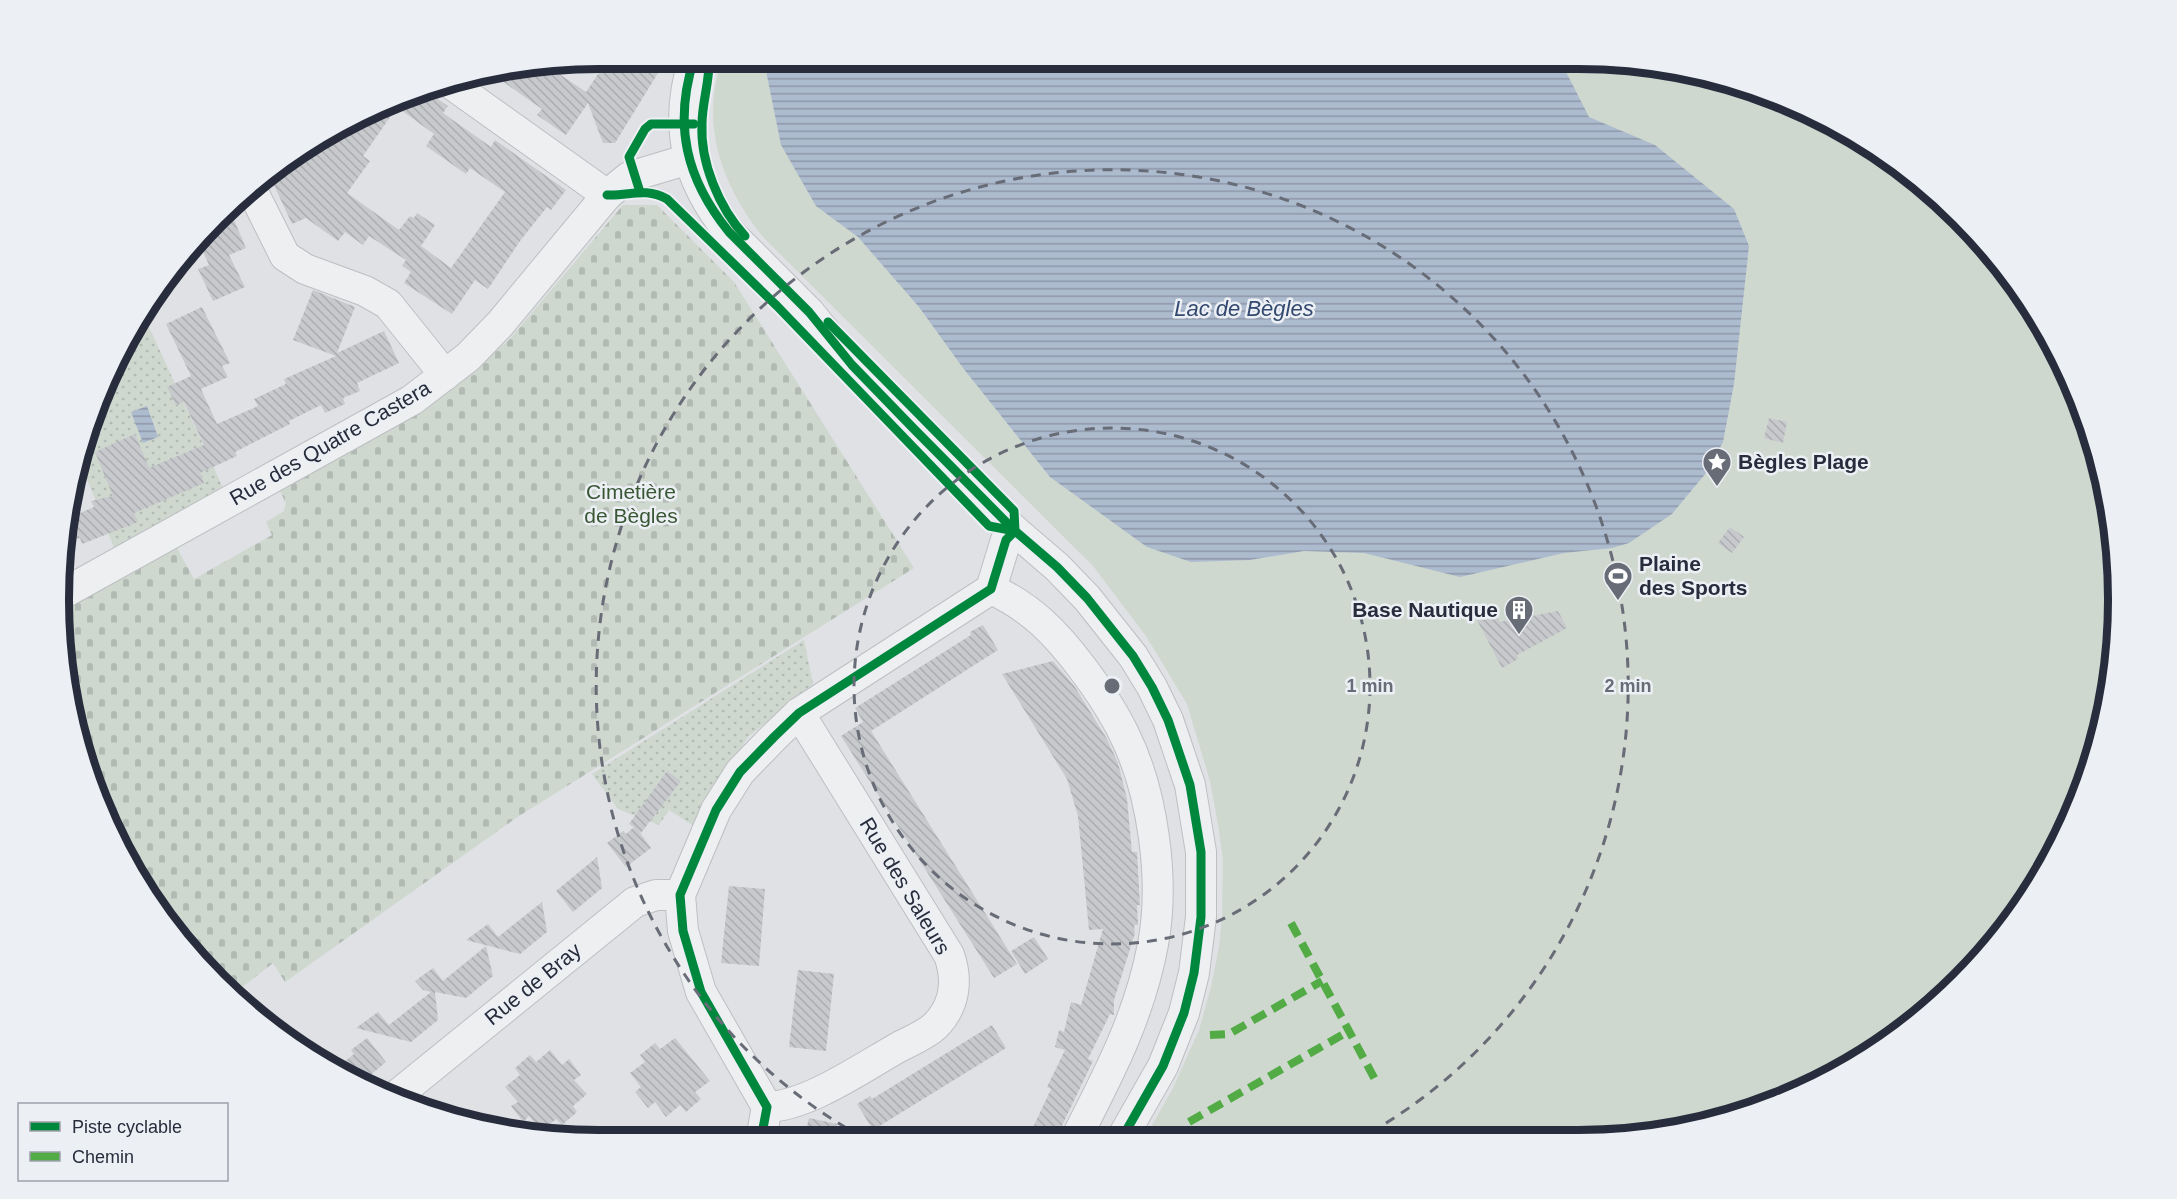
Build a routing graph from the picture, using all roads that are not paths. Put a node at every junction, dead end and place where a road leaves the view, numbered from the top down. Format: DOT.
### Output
graph roads {
  1 [pos="678,69"];
  2 [pos="692,69"];
  3 [pos="458,88"];
  4 [pos="680,161"];
  5 [pos="607,195"];
  6 [pos="255,197"];
  7 [pos="445,375"];
  8 [pos="1015,531"];
  9 [pos="991,589"];
  10 [pos="69,590"];
  11 [pos="799,713"];
  12 [pos="680,895"];
  13 [pos="401,1092"];
  14 [pos="767,1107"];
  15 [pos="763,1130"];
  16 [pos="1080,1130"];
  17 [pos="1126,1130"];
  1 -- 4 [label="street"];
  2 -- 4 [label="street"];
  3 -- 5 [label="street"];
  4 -- 5 [label="street, Rue des Quatre Castera"];
  4 -- 8 [label="street"];
  5 -- 7 [label="street, Rue des Quatre Castera"];
  6 -- 7 [label="street"];
  7 -- 10 [label="street, Rue des Quatre Castera"];
  8 -- 9 [label="street"];
  8 -- 17 [label="street"];
  9 -- 11 [label="street"];
  9 -- 16 [label="street"];
  11 -- 12 [label="street"];
  11 -- 14 [label="street, Rue des Saleurs"];
  12 -- 13 [label="street, Rue de Bray"];
  12 -- 14 [label="street"];
  14 -- 15 [label="street"];
}
